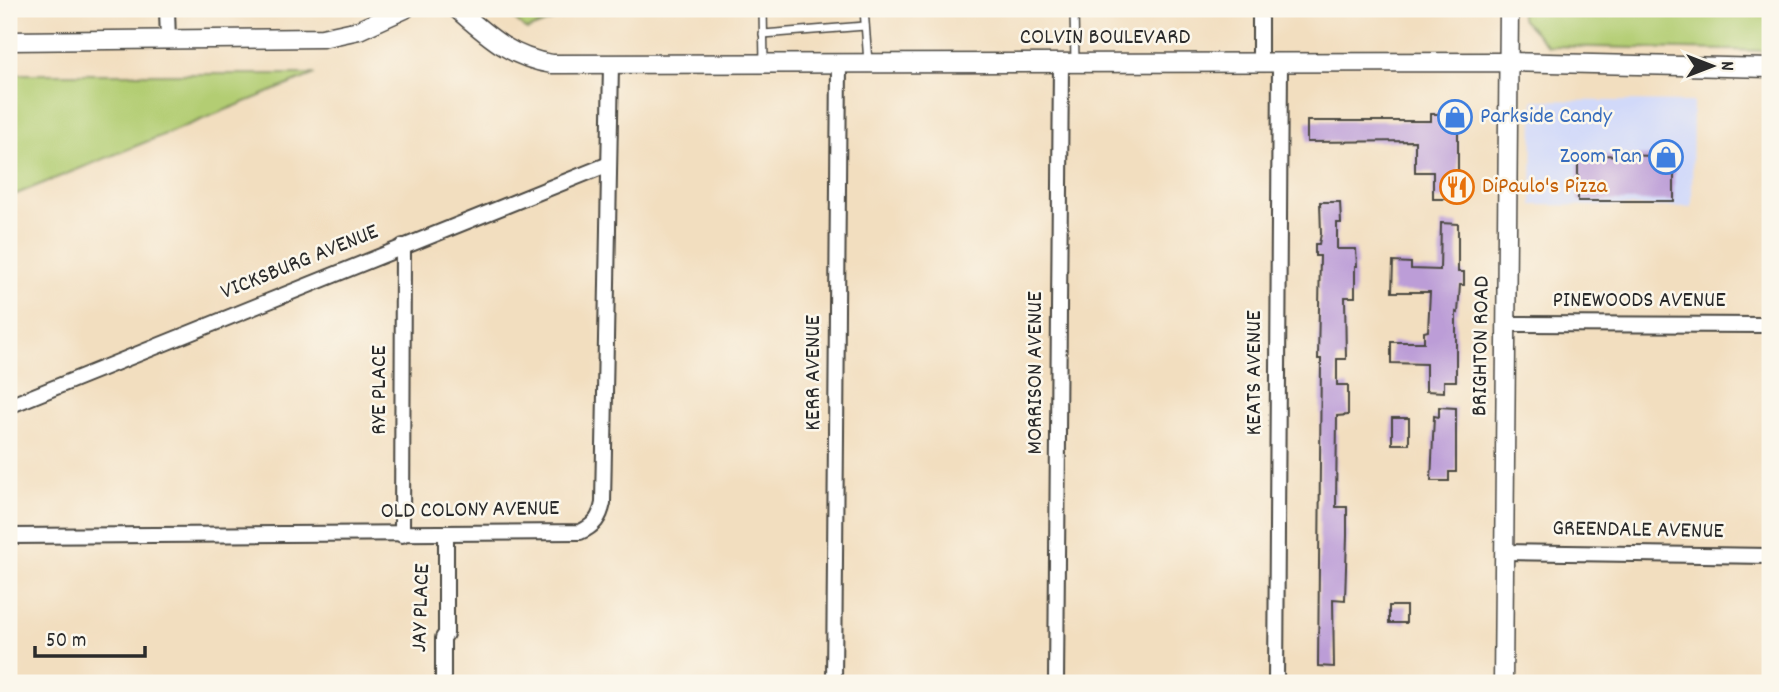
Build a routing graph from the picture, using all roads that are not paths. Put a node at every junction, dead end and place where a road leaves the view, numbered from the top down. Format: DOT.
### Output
graph roads {
  1 [pos="167,9"];
  2 [pos="405,9"];
  3 [pos="457,9"];
  4 [pos="766,9"];
  5 [pos="864,9"];
  6 [pos="1074,9"];
  7 [pos="1260,9"];
  8 [pos="1509,9"];
  9 [pos="865,26"];
  10 [pos="763,34"];
  11 [pos="168,40"];
  12 [pos="9,41"];
  13 [pos="839,62"];
  14 [pos="868,62"];
  15 [pos="1068,62"];
  16 [pos="1509,62"];
  17 [pos="764,63"];
  18 [pos="1260,63"];
  19 [pos="1280,63"];
  20 [pos="611,64"];
  21 [pos="1770,68"];
  22 [pos="609,164"];
  23 [pos="403,246"];
  24 [pos="1507,324"];
  25 [pos="1770,325"];
  26 [pos="9,406"];
  27 [pos="402,534"];
  28 [pos="446,534"];
  29 [pos="9,536"];
  30 [pos="1505,552"];
  31 [pos="1770,556"];
  32 [pos="443,683"];
  33 [pos="834,683"];
  34 [pos="1056,683"];
  35 [pos="1276,683"];
  36 [pos="1503,683"];
  1 -- 11 [label="street"];
  2 -- 11 [label="street"];
  3 -- 20 [label="street, COLVIN BOULEVARD"];
  4 -- 10 [label="lane"];
  5 -- 9 [label="lane"];
  6 -- 15 [label="lane"];
  7 -- 18 [label="street"];
  8 -- 16 [label="street, BRIGHTON ROAD"];
  9 -- 10 [label="lane"];
  9 -- 14 [label="lane"];
  10 -- 17 [label="lane"];
  11 -- 12 [label="street"];
  13 -- 14 [label="street, COLVIN BOULEVARD"];
  13 -- 17 [label="street, COLVIN BOULEVARD"];
  13 -- 33 [label="street, KERR AVENUE"];
  14 -- 15 [label="street, COLVIN BOULEVARD"];
  15 -- 18 [label="street, COLVIN BOULEVARD"];
  15 -- 34 [label="street, MORRISON AVENUE"];
  16 -- 19 [label="street, COLVIN BOULEVARD"];
  16 -- 21 [label="street, COLVIN BOULEVARD"];
  16 -- 24 [label="street, BRIGHTON ROAD"];
  17 -- 20 [label="street, COLVIN BOULEVARD"];
  18 -- 19 [label="street, COLVIN BOULEVARD"];
  19 -- 35 [label="street, KEATS AVENUE"];
  20 -- 22 [label="street, OLD COLONY AVENUE"];
  22 -- 23 [label="street, VICKSBURG AVENUE"];
  22 -- 28 [label="street, OLD COLONY AVENUE"];
  23 -- 26 [label="street, VICKSBURG AVENUE"];
  23 -- 27 [label="street, RYE PLACE"];
  24 -- 25 [label="street, PINEWOODS AVENUE"];
  24 -- 30 [label="street, BRIGHTON ROAD"];
  27 -- 28 [label="street, OLD COLONY AVENUE"];
  27 -- 29 [label="street, OLD COLONY AVENUE"];
  28 -- 32 [label="street, JAY PLACE"];
  30 -- 31 [label="street, GREENDALE AVENUE"];
  30 -- 36 [label="street, BRIGHTON ROAD"];
}
